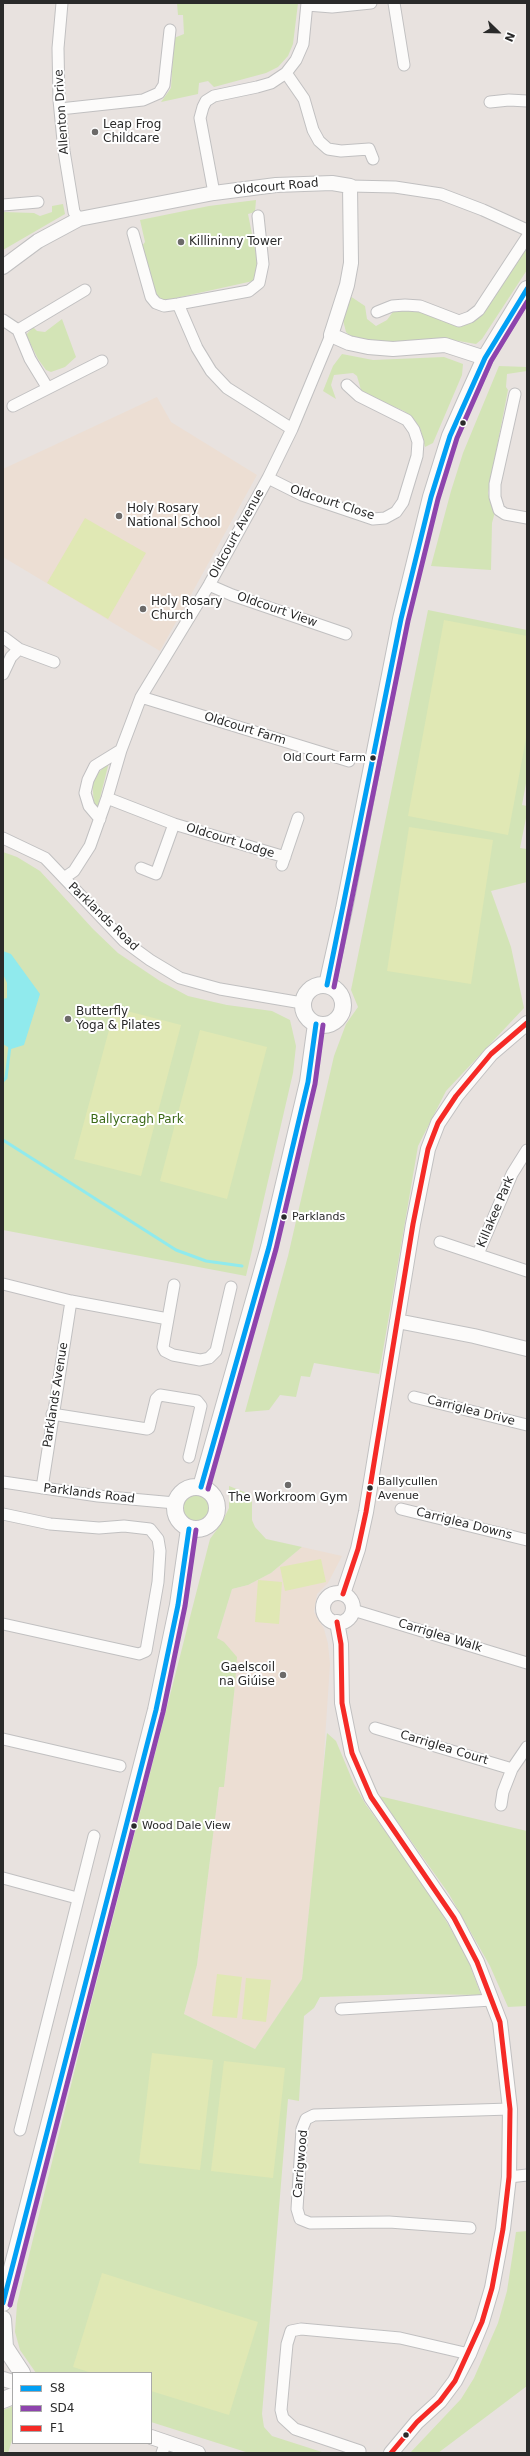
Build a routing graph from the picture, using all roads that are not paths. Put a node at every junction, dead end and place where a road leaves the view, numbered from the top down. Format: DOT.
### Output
graph roads {
  1 [pos="62,3"];
  2 [pos="371,3"];
  3 [pos="394,3"];
  4 [pos="307,4"];
  5 [pos="170,30"];
  6 [pos="404,65"];
  7 [pos="286,74"];
  8 [pos="527,101"];
  9 [pos="490,102"];
  10 [pos="60,109"];
  11 [pos="373,159"];
  12 [pos="350,186"];
  13 [pos="214,193"];
  14 [pos="38,202"];
  15 [pos="3,205"];
  16 [pos="258,216"];
  17 [pos="79,219"];
  18 [pos="527,230"];
  19 [pos="133,232"];
  20 [pos="527,237"];
  21 [pos="3,268"];
  22 [pos="85,290"];
  23 [pos="526,294"];
  24 [pos="178,304"];
  25 [pos="377,312"];
  26 [pos="3,320"];
  27 [pos="18,330"];
  28 [pos="331,335"];
  29 [pos="485,358"];
  30 [pos="102,361"];
  31 [pos="347,385"];
  32 [pos="47,387"];
  33 [pos="515,394"];
  34 [pos="13,406"];
  35 [pos="292,429"];
  36 [pos="268,478"];
  37 [pos="527,518"];
  38 [pos="209,584"];
  39 [pos="346,634"];
  40 [pos="3,637"];
  41 [pos="19,649"];
  42 [pos="54,662"];
  43 [pos="3,674"];
  44 [pos="141,697"];
  45 [pos="120,750"];
  46 [pos="349,761"];
  47 [pos="107,798"];
  48 [pos="298,818"];
  49 [pos="100,819"];
  50 [pos="174,824"];
  51 [pos="3,838"];
  52 [pos="141,868"];
  53 [pos="64,878"];
  54 [pos="327,985"];
  55 [pos="302,1003"];
  56 [pos="527,1023"];
  57 [pos="316,1024"];
  58 [pos="527,1150"];
  59 [pos="440,1242"];
  60 [pos="478,1254"];
  61 [pos="527,1271"];
  62 [pos="3,1284"];
  63 [pos="174,1284"];
  64 [pos="232,1287"];
  65 [pos="71,1301"];
  66 [pos="168,1319"];
  67 [pos="397,1321"];
  68 [pos="527,1349"];
  69 [pos="414,1397"];
  70 [pos="52,1414"];
  71 [pos="527,1425"];
  72 [pos="189,1457"];
  73 [pos="3,1482"];
  74 [pos="201,1487"];
  75 [pos="42,1488"];
  76 [pos="175,1503"];
  77 [pos="401,1509"];
  78 [pos="3,1514"];
  79 [pos="189,1529"];
  80 [pos="527,1540"];
  81 [pos="343,1594"];
  82 [pos="353,1610"];
  83 [pos="337,1622"];
  84 [pos="3,1624"];
  85 [pos="527,1663"];
  86 [pos="375,1728"];
  87 [pos="3,1739"];
  88 [pos="527,1747"];
  89 [pos="120,1766"];
  90 [pos="512,1769"];
  91 [pos="502,1805"];
  92 [pos="94,1836"];
  93 [pos="3,1878"];
  94 [pos="77,1898"];
  95 [pos="492,2000"];
  96 [pos="341,2009"];
  97 [pos="510,2109"];
  98 [pos="20,2130"];
  99 [pos="527,2175"];
  100 [pos="509,2177"];
  101 [pos="470,2228"];
  102 [pos="3,2303"];
  103 [pos="3,2319"];
  104 [pos="469,2354"];
  105 [pos="21,2372"];
  106 [pos="152,2438"];
  107 [pos="164,2448"];
  108 [pos="360,2451"];
  109 [pos="198,2453"];
  110 [pos="391,2453"];
  1 -- 10 [label="street, Allenton Drive"];
  2 -- 4 [label="street"];
  3 -- 6 [label="street"];
  4 -- 7 [label="street"];
  5 -- 10 [label="street"];
  7 -- 11 [label="street"];
  7 -- 13 [label="street"];
  8 -- 9 [label="street"];
  10 -- 17 [label="street, Allenton Drive"];
  12 -- 13 [label="street, Oldcourt Road"];
  12 -- 18 [label="street"];
  12 -- 28 [label="street"];
  13 -- 17 [label="street, Oldcourt Road"];
  14 -- 15 [label="street"];
  16 -- 24 [label="street"];
  17 -- 21 [label="street, Oldcourt Road"];
  19 -- 24 [label="street"];
  20 -- 25 [label="street"];
  22 -- 27 [label="street"];
  23 -- 29 [label="main road"];
  24 -- 35 [label="street"];
  26 -- 27 [label="street"];
  27 -- 32 [label="street"];
  28 -- 29 [label="street"];
  28 -- 35 [label="street, Oldcourt Avenue"];
  29 -- 54 [label="main road"];
  30 -- 32 [label="street"];
  31 -- 36 [label="street, Oldcourt Close"];
  32 -- 34 [label="street"];
  33 -- 37 [label="street"];
  35 -- 36 [label="street, Oldcourt Avenue"];
  36 -- 38 [label="street, Oldcourt Avenue"];
  38 -- 39 [label="street, Oldcourt View"];
  38 -- 44 [label="street, Oldcourt Avenue"];
  40 -- 41 [label="street"];
  41 -- 42 [label="street"];
  41 -- 43 [label="street"];
  44 -- 45 [label="street, Oldcourt Avenue"];
  44 -- 46 [label="street, Oldcourt Farm"];
  45 -- 47 [label="street, Oldcourt Avenue"];
  45 -- 49 [label="street"];
  47 -- 49 [label="street, Oldcourt Avenue"];
  47 -- 50 [label="street, Oldcourt Lodge"];
  48 -- 50 [label="street, Oldcourt Lodge"];
  49 -- 53 [label="street, Oldcourt Avenue"];
  50 -- 52 [label="street, Oldcourt Lodge"];
  51 -- 53 [label="street, Parklands Road"];
  53 -- 55 [label="street, Parklands Road"];
  54 -- 55 [label="main road"];
  54 -- 57 [label="main road"];
  55 -- 57 [label="main road"];
  56 -- 67 [label="street"];
  57 -- 74 [label="main road"];
  58 -- 60 [label="street, Killakee Park"];
  59 -- 60 [label="street, Killakee Park"];
  60 -- 61 [label="street, Killakee Park"];
  62 -- 65 [label="street"];
  63 -- 66 [label="street"];
  64 -- 66 [label="street"];
  65 -- 66 [label="street"];
  65 -- 70 [label="street, Parklands Avenue"];
  67 -- 68 [label="street"];
  67 -- 81 [label="street"];
  69 -- 71 [label="street, Carriglea Drive"];
  70 -- 72 [label="street"];
  70 -- 75 [label="street, Parklands Avenue"];
  73 -- 75 [label="street, Parklands Road"];
  74 -- 76 [label="main road"];
  74 -- 79 [label="main road"];
  75 -- 76 [label="street, Parklands Road"];
  76 -- 79 [label="main road"];
  77 -- 80 [label="street, Carriglea Downs"];
  78 -- 84 [label="street"];
  79 -- 102 [label="main road"];
  81 -- 82 [label="street"];
  81 -- 83 [label="street"];
  82 -- 83 [label="street"];
  82 -- 85 [label="street, Carriglea Walk"];
  83 -- 95 [label="street"];
  86 -- 90 [label="street, Carriglea Court"];
  87 -- 89 [label="street"];
  88 -- 90 [label="street"];
  90 -- 91 [label="street"];
  92 -- 94 [label="street"];
  93 -- 94 [label="street"];
  94 -- 98 [label="street"];
  95 -- 96 [label="street"];
  95 -- 97 [label="street"];
  97 -- 100 [label="street"];
  97 -- 101 [label="street, Carrigwood"];
  99 -- 100 [label="street"];
  100 -- 104 [label="street"];
  103 -- 105 [label="main road"];
  104 -- 108 [label="street"];
  104 -- 110 [label="street"];
  106 -- 107 [label="street"];
  107 -- 109 [label="street"];
}
